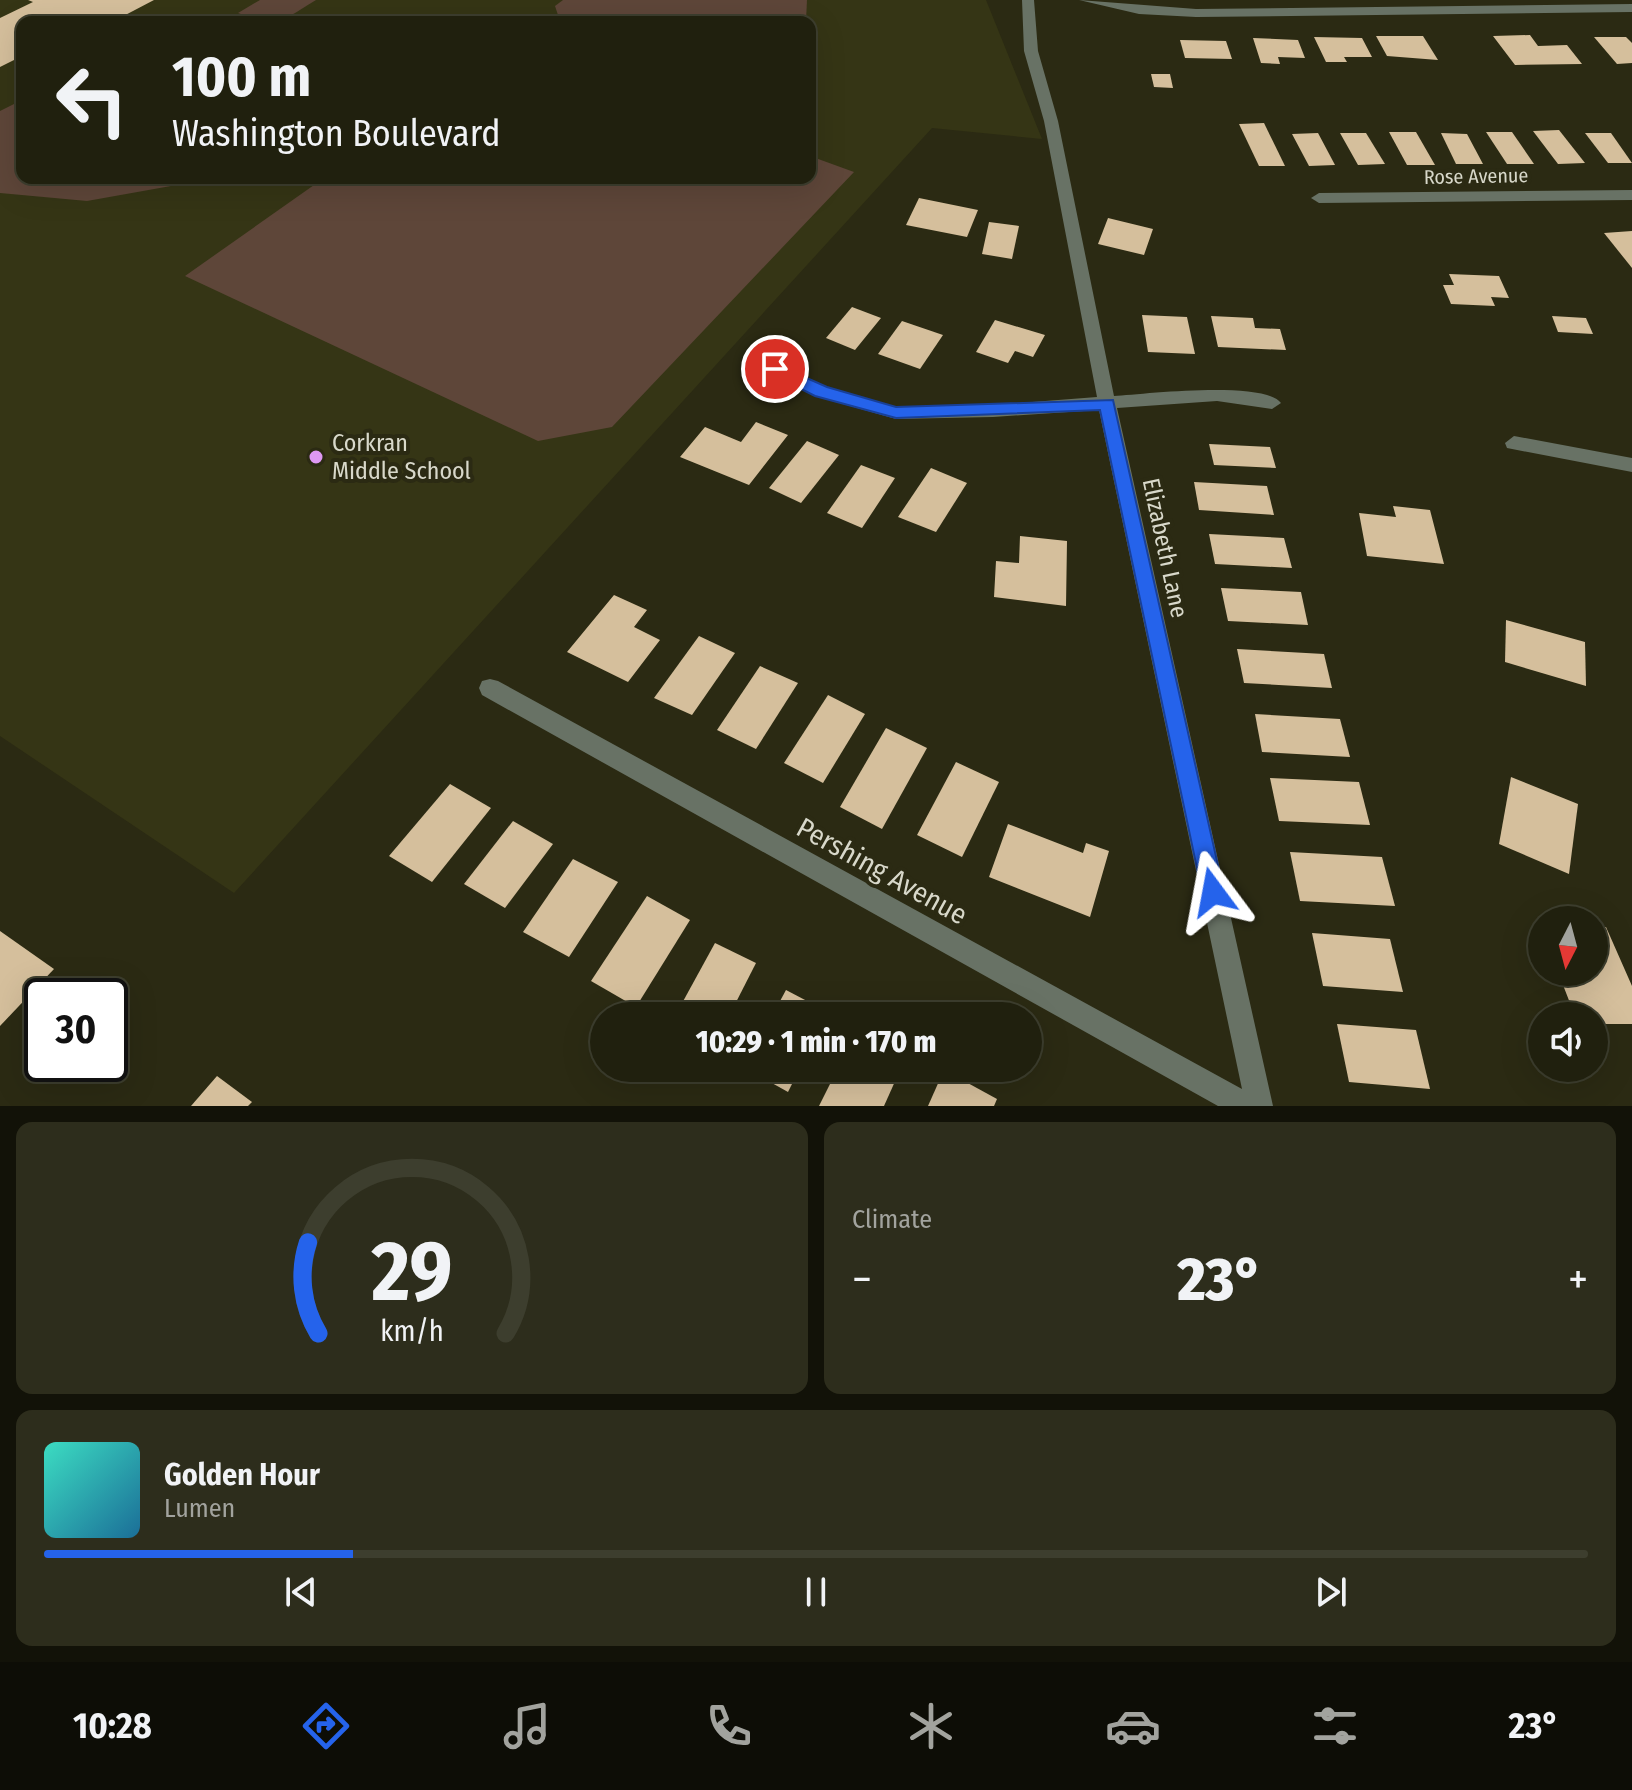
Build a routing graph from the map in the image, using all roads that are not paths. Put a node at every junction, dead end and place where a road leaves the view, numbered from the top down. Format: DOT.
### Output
graph roads {
  1 [pos="1028,0"];
  2 [pos="1085,0"];
  3 [pos="1632,8"];
  4 [pos="1632,195"];
  5 [pos="1319,198"];
  6 [pos="775,369"];
  7 [pos="1272,403"];
  8 [pos="1107,404"];
  9 [pos="1514,443"];
  10 [pos="1632,465"];
  11 [pos="490,688"];
  12 [pos="1245,1106"];
  13 [pos="1259,1106"];
  1 -- 8 [label="street, Elizabeth Lane"];
  2 -- 3 [label="street"];
  4 -- 5 [label="street, Rose Avenue"];
  6 -- 8 [label="street"];
  7 -- 8 [label="street"];
  8 -- 13 [label="street, Elizabeth Lane"];
  9 -- 10 [label="street"];
  11 -- 12 [label="street, Pershing Avenue"];
}
